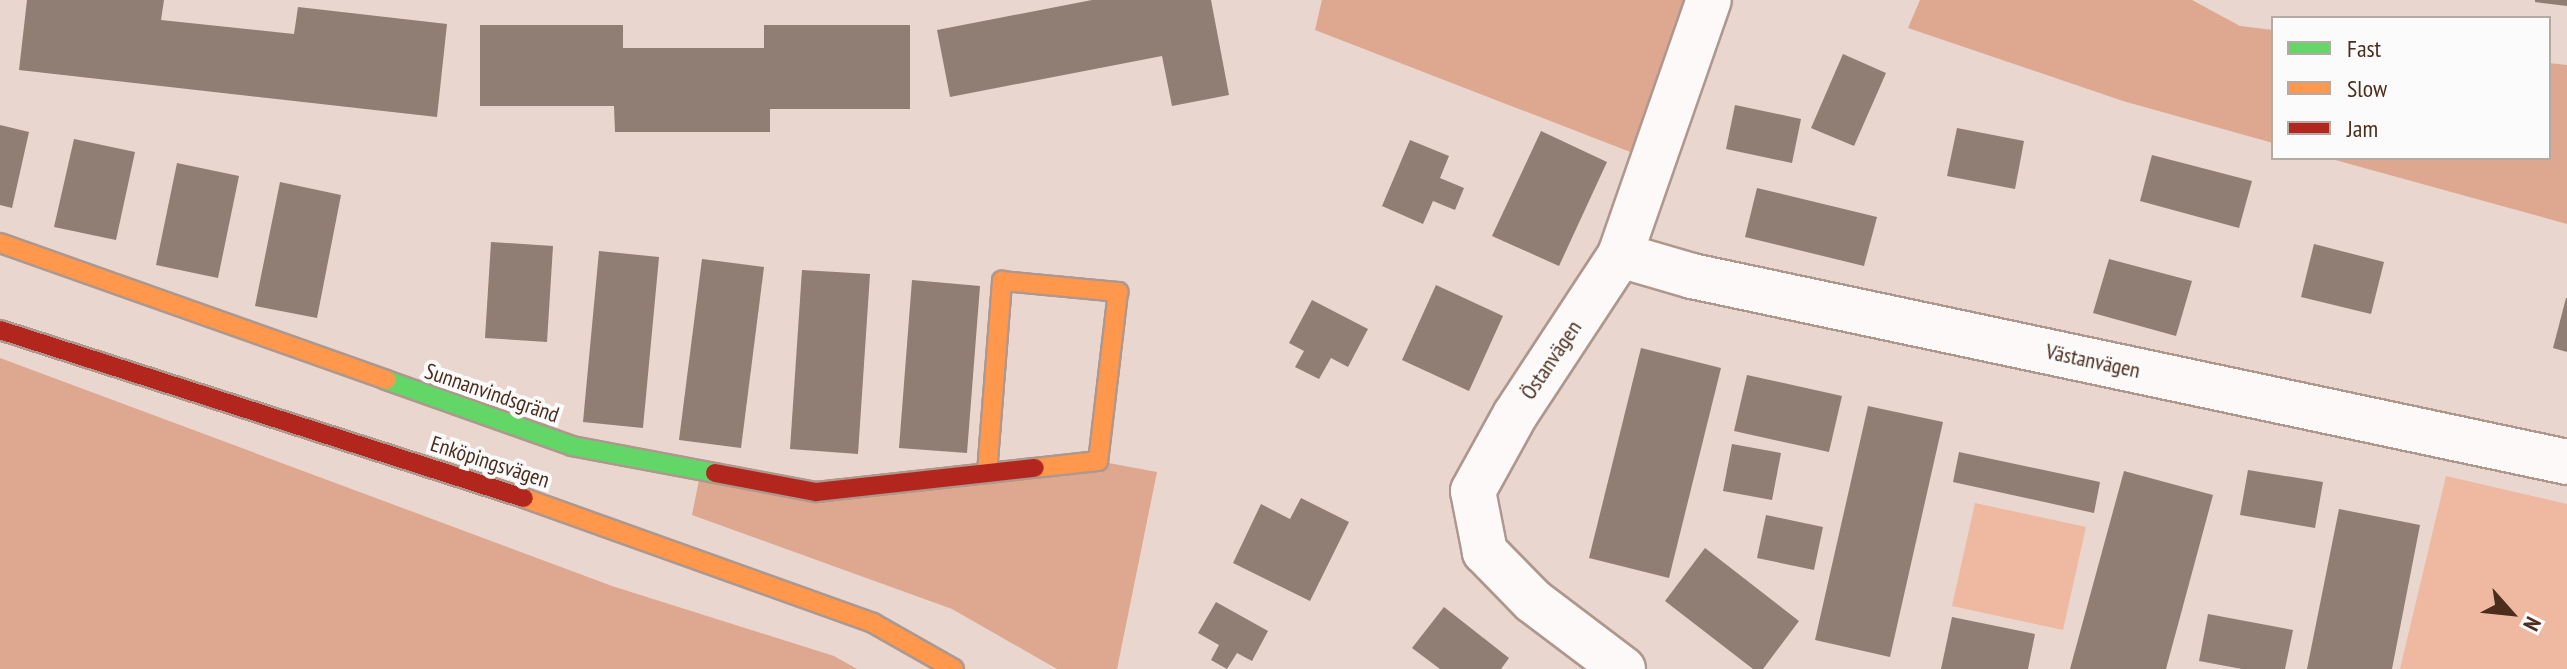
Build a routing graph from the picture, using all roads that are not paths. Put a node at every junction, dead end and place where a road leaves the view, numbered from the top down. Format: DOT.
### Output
graph roads {
  1 [pos="1709,0"];
  2 [pos="0,243"];
  3 [pos="1620,255"];
  4 [pos="0,330"];
  5 [pos="2567,462"];
  6 [pos="987,473"];
  7 [pos="954,669"];
  8 [pos="1623,669"];
  1 -- 3 [label="street, Östanvägen"];
  2 -- 6 [label="street, Sunnanvindsgränd"];
  3 -- 5 [label="street, Västanvägen"];
  3 -- 8 [label="street, Östanvägen"];
  4 -- 7 [label="street, Enköpingsvägen"];
  6 -- 6 [label="street, Sunnanvindsgränd"];
}
